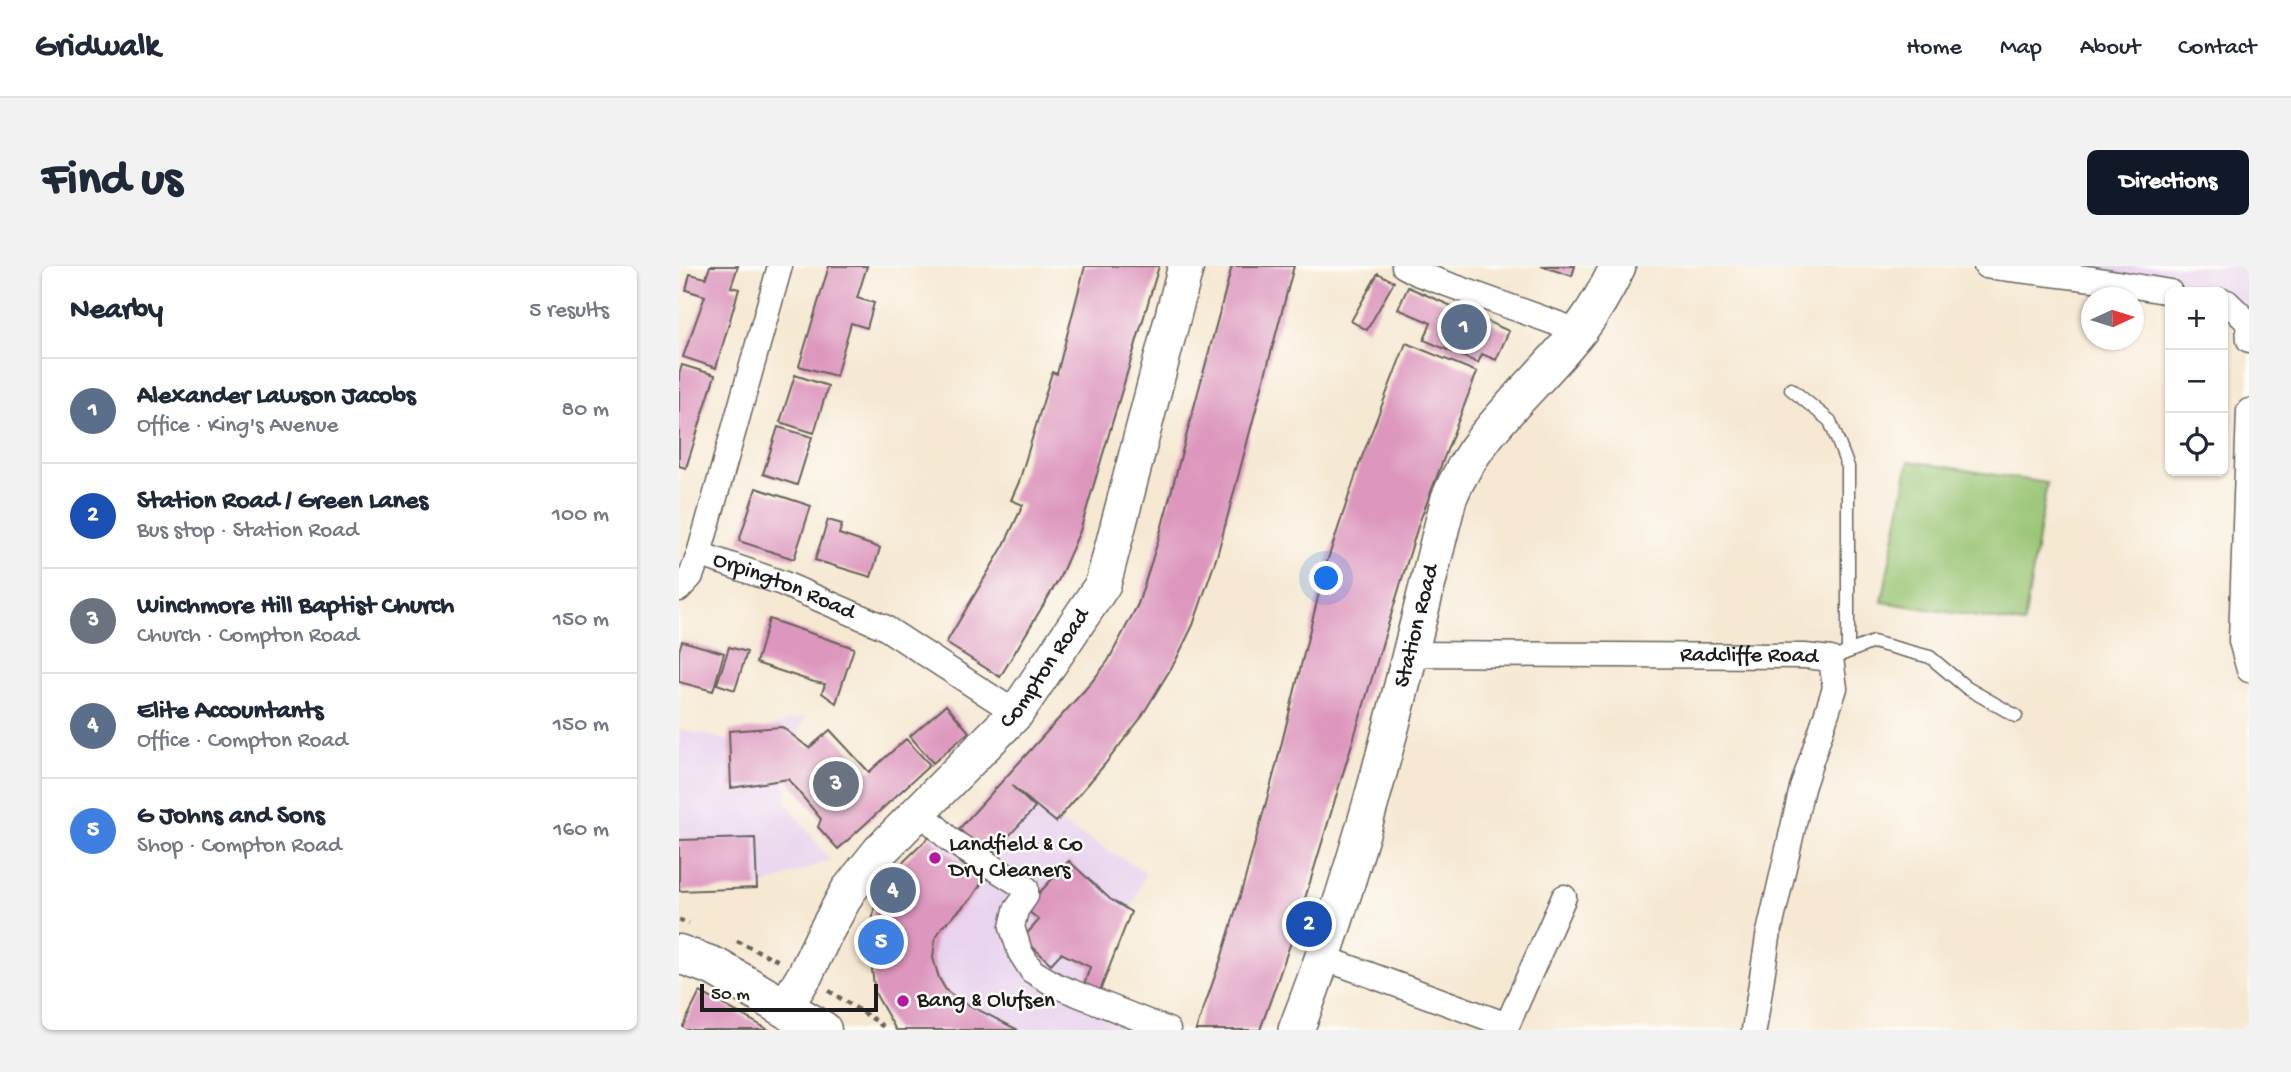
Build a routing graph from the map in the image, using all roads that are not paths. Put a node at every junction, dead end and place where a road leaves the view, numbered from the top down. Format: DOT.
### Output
graph roads {
  1 [pos="780,266"];
  2 [pos="1186,266"];
  3 [pos="1403,266"];
  4 [pos="1618,266"];
  5 [pos="1986,266"];
  6 [pos="1444,274"];
  7 [pos="2165,291"];
  8 [pos="2228,303"];
  9 [pos="1578,331"];
  10 [pos="2249,340"];
  11 [pos="1791,389"];
  12 [pos="2249,411"];
  13 [pos="699,554"];
  14 [pos="679,589"];
  15 [pos="1409,654"];
  16 [pos="1840,656"];
  17 [pos="2249,670"];
  18 [pos="1016,713"];
  19 [pos="2016,716"];
  20 [pos="920,811"];
  21 [pos="1564,897"];
  22 [pos="1324,958"];
  23 [pos="682,961"];
  24 [pos="785,1007"];
  25 [pos="1506,1028"];
  26 [pos="822,1030"];
  27 [pos="1168,1030"];
  28 [pos="1296,1030"];
  29 [pos="1754,1030"];
  1 -- 13 [label="street, Orpington Road"];
  2 -- 18 [label="street, Compton Road"];
  3 -- 6 [label="street"];
  4 -- 9 [label="street, Station Road"];
  5 -- 7 [label="street"];
  6 -- 9 [label="street"];
  8 -- 10 [label="street"];
  9 -- 15 [label="street, Station Road"];
  11 -- 16 [label="lane"];
  12 -- 17 [label="street"];
  13 -- 14 [label="street"];
  13 -- 18 [label="street, Orpington Road"];
  15 -- 16 [label="street, Radcliffe Road"];
  15 -- 22 [label="street, Station Road"];
  16 -- 19 [label="lane"];
  16 -- 29 [label="street, Radcliffe Road"];
  18 -- 20 [label="street, Compton Road"];
  20 -- 24 [label="street, Compton Road"];
  20 -- 27 [label="street"];
  21 -- 25 [label="street"];
  22 -- 25 [label="street"];
  22 -- 28 [label="street, Station Road"];
  23 -- 24 [label="main road"];
  24 -- 26 [label="main road"];
}
